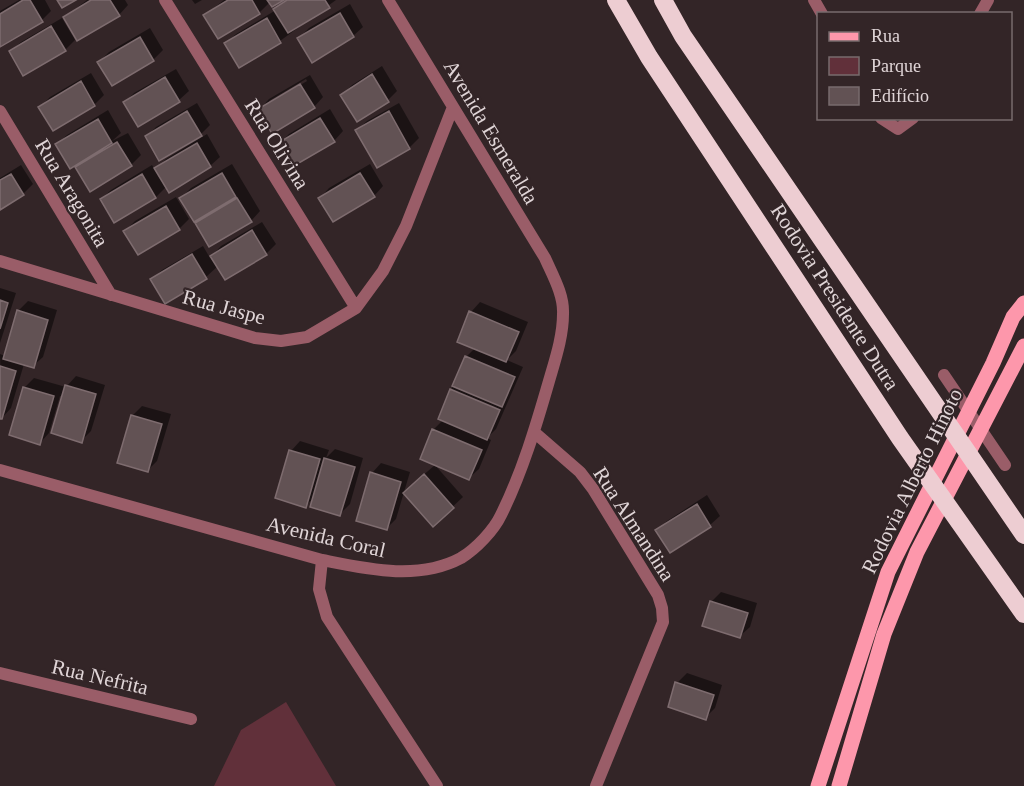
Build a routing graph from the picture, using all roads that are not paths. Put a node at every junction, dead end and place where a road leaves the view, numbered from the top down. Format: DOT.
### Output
graph roads {
  1 [pos="165,0"];
  2 [pos="388,0"];
  3 [pos="616,0"];
  4 [pos="663,0"];
  5 [pos="453,107"];
  6 [pos="0,111"];
  7 [pos="883,120"];
  8 [pos="910,120"];
  9 [pos="0,261"];
  10 [pos="558,287"];
  11 [pos="111,295"];
  12 [pos="1024,303"];
  13 [pos="356,308"];
  14 [pos="1024,346"];
  15 [pos="944,375"];
  16 [pos="534,432"];
  17 [pos="1005,465"];
  18 [pos="0,470"];
  19 [pos="1024,535"];
  20 [pos="322,560"];
  21 [pos="1024,614"];
  22 [pos="0,674"];
  23 [pos="191,719"];
  24 [pos="437,786"];
  25 [pos="596,786"];
  26 [pos="818,786"];
  27 [pos="839,786"];
  1 -- 13 [label="street, Rua Olivina"];
  2 -- 5 [label="street, Avenida Esmeralda"];
  3 -- 21 [label="highway, Rodovia Presidente Dutra"];
  4 -- 19 [label="highway, Rodovia Presidente Dutra"];
  5 -- 10 [label="street, Avenida Esmeralda"];
  5 -- 13 [label="street, Rua Jaspe"];
  6 -- 11 [label="street, Rua Aragonita"];
  7 -- 8 [label="street"];
  9 -- 11 [label="street, Rua Jaspe"];
  10 -- 16 [label="street, Avenida Coral"];
  11 -- 13 [label="street, Rua Jaspe"];
  12 -- 26 [label="main road, Rodovia Alberto Hinoto"];
  14 -- 27 [label="main road, Rodovia Alberto Hinoto"];
  15 -- 17 [label="street"];
  16 -- 20 [label="street, Avenida Coral"];
  16 -- 25 [label="street, Rua Almandina"];
  18 -- 20 [label="street, Avenida Coral"];
  20 -- 24 [label="street"];
  22 -- 23 [label="street, Rua Nefrita"];
}
